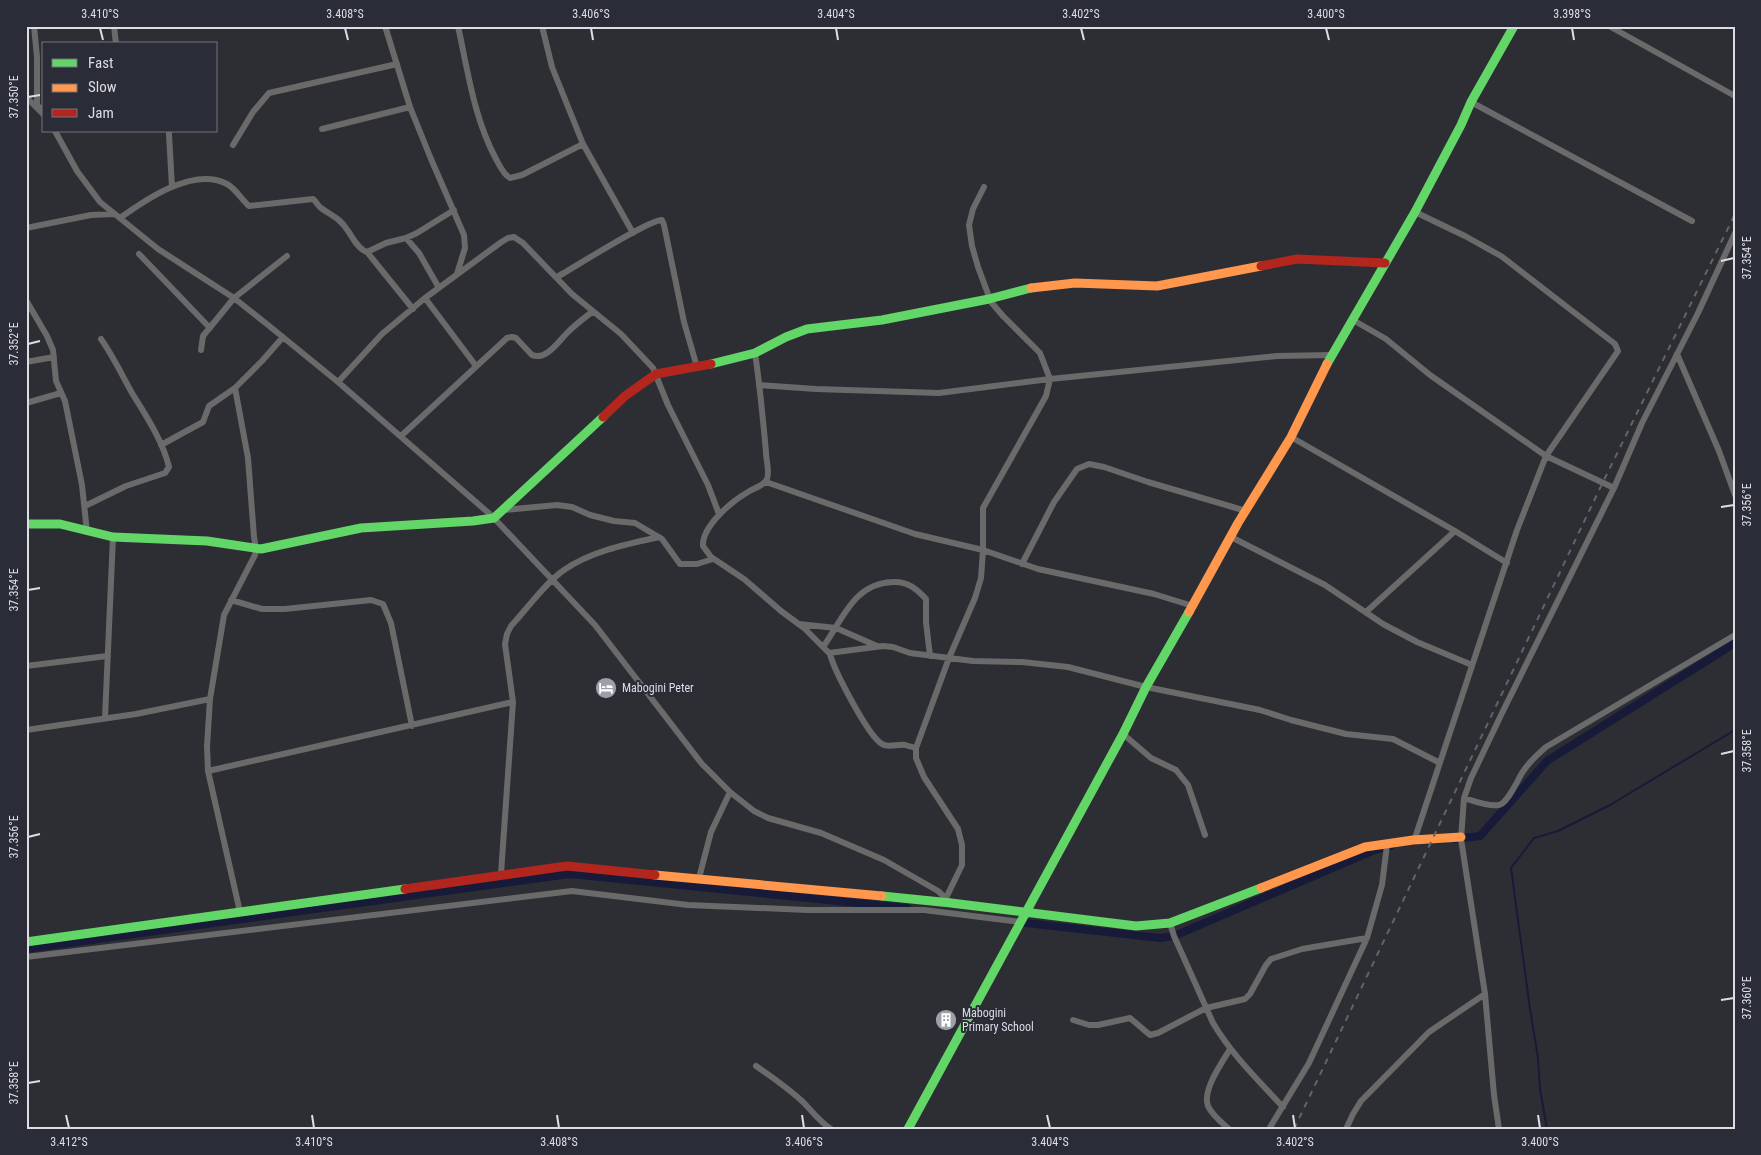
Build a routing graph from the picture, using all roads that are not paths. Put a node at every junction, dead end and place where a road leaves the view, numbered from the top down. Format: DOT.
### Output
graph roads {
  1 [pos="34,26"];
  2 [pos="114,26"];
  3 [pos="385,26"];
  4 [pos="458,26"];
  5 [pos="542,26"];
  6 [pos="1514,26"];
  7 [pos="1609,26"];
  8 [pos="116,42"];
  9 [pos="397,64"];
  10 [pos="26,96"];
  11 [pos="1735,96"];
  12 [pos="1471,102"];
  13 [pos="40,107"];
  14 [pos="410,107"];
  15 [pos="322,129"];
  16 [pos="56,132"];
  17 [pos="169,134"];
  18 [pos="583,144"];
  19 [pos="233,145"];
  20 [pos="172,187"];
  21 [pos="984,187"];
  22 [pos="454,210"];
  23 [pos="1415,212"];
  24 [pos="117,216"];
  25 [pos="1692,221"];
  26 [pos="26,228"];
  27 [pos="634,233"];
  28 [pos="1735,234"];
  29 [pos="406,238"];
  30 [pos="367,252"];
  31 [pos="138,254"];
  32 [pos="287,256"];
  33 [pos="1385,262"];
  34 [pos="457,274"];
  35 [pos="557,277"];
  36 [pos="439,288"];
  37 [pos="234,298"];
  38 [pos="425,298"];
  39 [pos="989,299"];
  40 [pos="26,300"];
  41 [pos="413,308"];
  42 [pos="592,312"];
  43 [pos="1353,320"];
  44 [pos="210,328"];
  45 [pos="283,337"];
  46 [pos="100,339"];
  47 [pos="201,350"];
  48 [pos="755,352"];
  49 [pos="1677,354"];
  50 [pos="1332,355"];
  51 [pos="54,356"];
  52 [pos="26,362"];
  53 [pos="476,366"];
  54 [pos="696,367"];
  55 [pos="656,374"];
  56 [pos="1050,379"];
  57 [pos="338,382"];
  58 [pos="759,385"];
  59 [pos="235,388"];
  60 [pos="61,393"];
  61 [pos="26,404"];
  62 [pos="401,436"];
  63 [pos="1291,437"];
  64 [pos="160,445"];
  65 [pos="1546,456"];
  66 [pos="766,482"];
  67 [pos="1614,488"];
  68 [pos="1735,494"];
  69 [pos="85,506"];
  70 [pos="503,510"];
  71 [pos="1246,511"];
  72 [pos="719,514"];
  73 [pos="494,518"];
  74 [pos="26,524"];
  75 [pos="1455,531"];
  76 [pos="87,532"];
  77 [pos="113,537"];
  78 [pos="659,537"];
  79 [pos="1231,537"];
  80 [pos="256,549"];
  81 [pos="983,550"];
  82 [pos="713,559"];
  83 [pos="1507,562"];
  84 [pos="1022,564"];
  85 [pos="553,579"];
  86 [pos="231,600"];
  87 [pos="1193,606"];
  88 [pos="1366,612"];
  89 [pos="798,624"];
  90 [pos="836,628"];
  91 [pos="1735,635"];
  92 [pos="823,647"];
  93 [pos="878,647"];
  94 [pos="830,654"];
  95 [pos="107,656"];
  96 [pos="930,656"];
  97 [pos="949,658"];
  98 [pos="1472,665"];
  99 [pos="26,666"];
  100 [pos="1146,687"];
  101 [pos="210,699"];
  102 [pos="513,702"];
  103 [pos="106,718"];
  104 [pos="412,726"];
  105 [pos="26,730"];
  106 [pos="1124,734"];
  107 [pos="916,748"];
  108 [pos="1440,763"];
  109 [pos="208,771"];
  110 [pos="730,792"];
  111 [pos="1464,798"];
  112 [pos="1205,835"];
  113 [pos="1461,837"];
  114 [pos="1415,838"];
  115 [pos="1387,846"];
  116 [pos="501,874"];
  117 [pos="699,878"];
  118 [pos="949,900"];
  119 [pos="1027,911"];
  120 [pos="240,912"];
  121 [pos="1022,922"];
  122 [pos="1170,923"];
  123 [pos="1367,938"];
  124 [pos="26,942"];
  125 [pos="26,957"];
  126 [pos="1485,994"];
  127 [pos="1206,1008"];
  128 [pos="1073,1020"];
  129 [pos="1230,1049"];
  130 [pos="756,1066"];
  131 [pos="1283,1107"];
  132 [pos="831,1129"];
  133 [pos="908,1129"];
  134 [pos="1229,1129"];
  135 [pos="1269,1129"];
  136 [pos="1346,1129"];
  137 [pos="1499,1129"];
  1 -- 13 [label="street"];
  2 -- 8 [label="street"];
  3 -- 9 [label="street"];
  4 -- 18 [label="street"];
  5 -- 18 [label="street"];
  6 -- 12 [label="street"];
  7 -- 11 [label="street"];
  9 -- 14 [label="street"];
  9 -- 19 [label="street"];
  10 -- 13 [label="street"];
  12 -- 23 [label="street"];
  12 -- 25 [label="street"];
  14 -- 15 [label="street"];
  14 -- 22 [label="street"];
  16 -- 24 [label="street"];
  17 -- 20 [label="street"];
  18 -- 27 [label="street"];
  20 -- 24 [label="street"];
  20 -- 30 [label="street"];
  21 -- 39 [label="street"];
  22 -- 29 [label="street"];
  22 -- 34 [label="street"];
  23 -- 33 [label="street"];
  23 -- 65 [label="street"];
  24 -- 26 [label="street"];
  24 -- 37 [label="street"];
  27 -- 35 [label="street"];
  27 -- 54 [label="street"];
  28 -- 49 [label="street"];
  29 -- 30 [label="street"];
  29 -- 36 [label="street"];
  30 -- 41 [label="street"];
  31 -- 44 [label="street"];
  32 -- 37 [label="street"];
  33 -- 39 [label="street"];
  33 -- 43 [label="street"];
  34 -- 35 [label="street"];
  34 -- 36 [label="street"];
  35 -- 42 [label="street"];
  36 -- 38 [label="street"];
  37 -- 44 [label="street"];
  37 -- 45 [label="street"];
  38 -- 41 [label="street"];
  38 -- 53 [label="street"];
  39 -- 48 [label="street"];
  39 -- 56 [label="street"];
  40 -- 51 [label="street"];
  41 -- 57 [label="street"];
  42 -- 53 [label="street"];
  42 -- 55 [label="street"];
  43 -- 50 [label="street"];
  43 -- 65 [label="street"];
  44 -- 47 [label="street"];
  45 -- 57 [label="street"];
  45 -- 59 [label="street"];
  46 -- 64 [label="street"];
  48 -- 54 [label="street"];
  48 -- 58 [label="street"];
  49 -- 67 [label="street"];
  49 -- 68 [label="street"];
  50 -- 56 [label="street"];
  50 -- 63 [label="street"];
  51 -- 52 [label="street"];
  51 -- 60 [label="street"];
  53 -- 62 [label="street"];
  54 -- 55 [label="street"];
  55 -- 70 [label="street"];
  55 -- 72 [label="street"];
  56 -- 58 [label="street"];
  56 -- 81 [label="street"];
  57 -- 62 [label="street"];
  58 -- 66 [label="street"];
  59 -- 64 [label="street"];
  59 -- 80 [label="street"];
  60 -- 61 [label="street"];
  60 -- 69 [label="street"];
  62 -- 73 [label="street"];
  63 -- 71 [label="street"];
  63 -- 75 [label="street"];
  64 -- 69 [label="street"];
  65 -- 67 [label="street"];
  65 -- 83 [label="street"];
  66 -- 72 [label="street"];
  66 -- 81 [label="street"];
  67 -- 111 [label="street"];
  69 -- 76 [label="street"];
  70 -- 73 [label="street"];
  70 -- 78 [label="street"];
  71 -- 79 [label="street"];
  71 -- 84 [label="street"];
  72 -- 82 [label="street"];
  73 -- 80 [label="street"];
  73 -- 85 [label="street"];
  74 -- 76 [label="street"];
  75 -- 83 [label="street"];
  75 -- 88 [label="street"];
  76 -- 77 [label="street"];
  77 -- 80 [label="street"];
  77 -- 95 [label="street"];
  78 -- 82 [label="street"];
  78 -- 85 [label="street"];
  79 -- 87 [label="street"];
  79 -- 88 [label="street"];
  80 -- 86 [label="street"];
  81 -- 84 [label="street"];
  81 -- 97 [label="street"];
  82 -- 89 [label="street"];
  83 -- 98 [label="street"];
  84 -- 87 [label="street"];
  85 -- 102 [label="street"];
  85 -- 110 [label="street"];
  86 -- 101 [label="street"];
  86 -- 104 [label="street"];
  87 -- 100 [label="street"];
  88 -- 98 [label="street"];
  89 -- 90 [label="street"];
  89 -- 92 [label="street"];
  90 -- 92 [label="street"];
  90 -- 93 [label="street"];
  90 -- 96 [label="street"];
  91 -- 111 [label="street"];
  92 -- 94 [label="street"];
  93 -- 94 [label="street"];
  93 -- 96 [label="street"];
  94 -- 107 [label="street"];
  95 -- 99 [label="street"];
  95 -- 103 [label="street"];
  96 -- 97 [label="street"];
  97 -- 100 [label="street"];
  97 -- 107 [label="street"];
  98 -- 108 [label="street"];
  100 -- 106 [label="street"];
  100 -- 108 [label="street"];
  101 -- 103 [label="street"];
  101 -- 109 [label="street"];
  102 -- 104 [label="street"];
  102 -- 116 [label="street"];
  103 -- 105 [label="street"];
  104 -- 109 [label="street"];
  106 -- 112 [label="street"];
  106 -- 119 [label="street"];
  107 -- 118 [label="street"];
  108 -- 114 [label="street"];
  109 -- 120 [label="street"];
  110 -- 117 [label="street"];
  110 -- 118 [label="street"];
  111 -- 113 [label="street"];
  113 -- 114 [label="street"];
  113 -- 126 [label="street"];
  114 -- 115 [label="street"];
  115 -- 122 [label="street"];
  115 -- 123 [label="street"];
  116 -- 117 [label="street"];
  116 -- 120 [label="street"];
  117 -- 118 [label="street"];
  118 -- 119 [label="street"];
  119 -- 121 [label="street"];
  119 -- 122 [label="street"];
  120 -- 124 [label="street"];
  121 -- 125 [label="street"];
  121 -- 133 [label="street"];
  122 -- 127 [label="street"];
  123 -- 127 [label="street"];
  123 -- 131 [label="street"];
  126 -- 136 [label="street"];
  126 -- 137 [label="street"];
  127 -- 128 [label="street"];
  127 -- 129 [label="street"];
  129 -- 131 [label="street"];
  129 -- 134 [label="street"];
  130 -- 132 [label="street"];
  131 -- 135 [label="street"];
}
